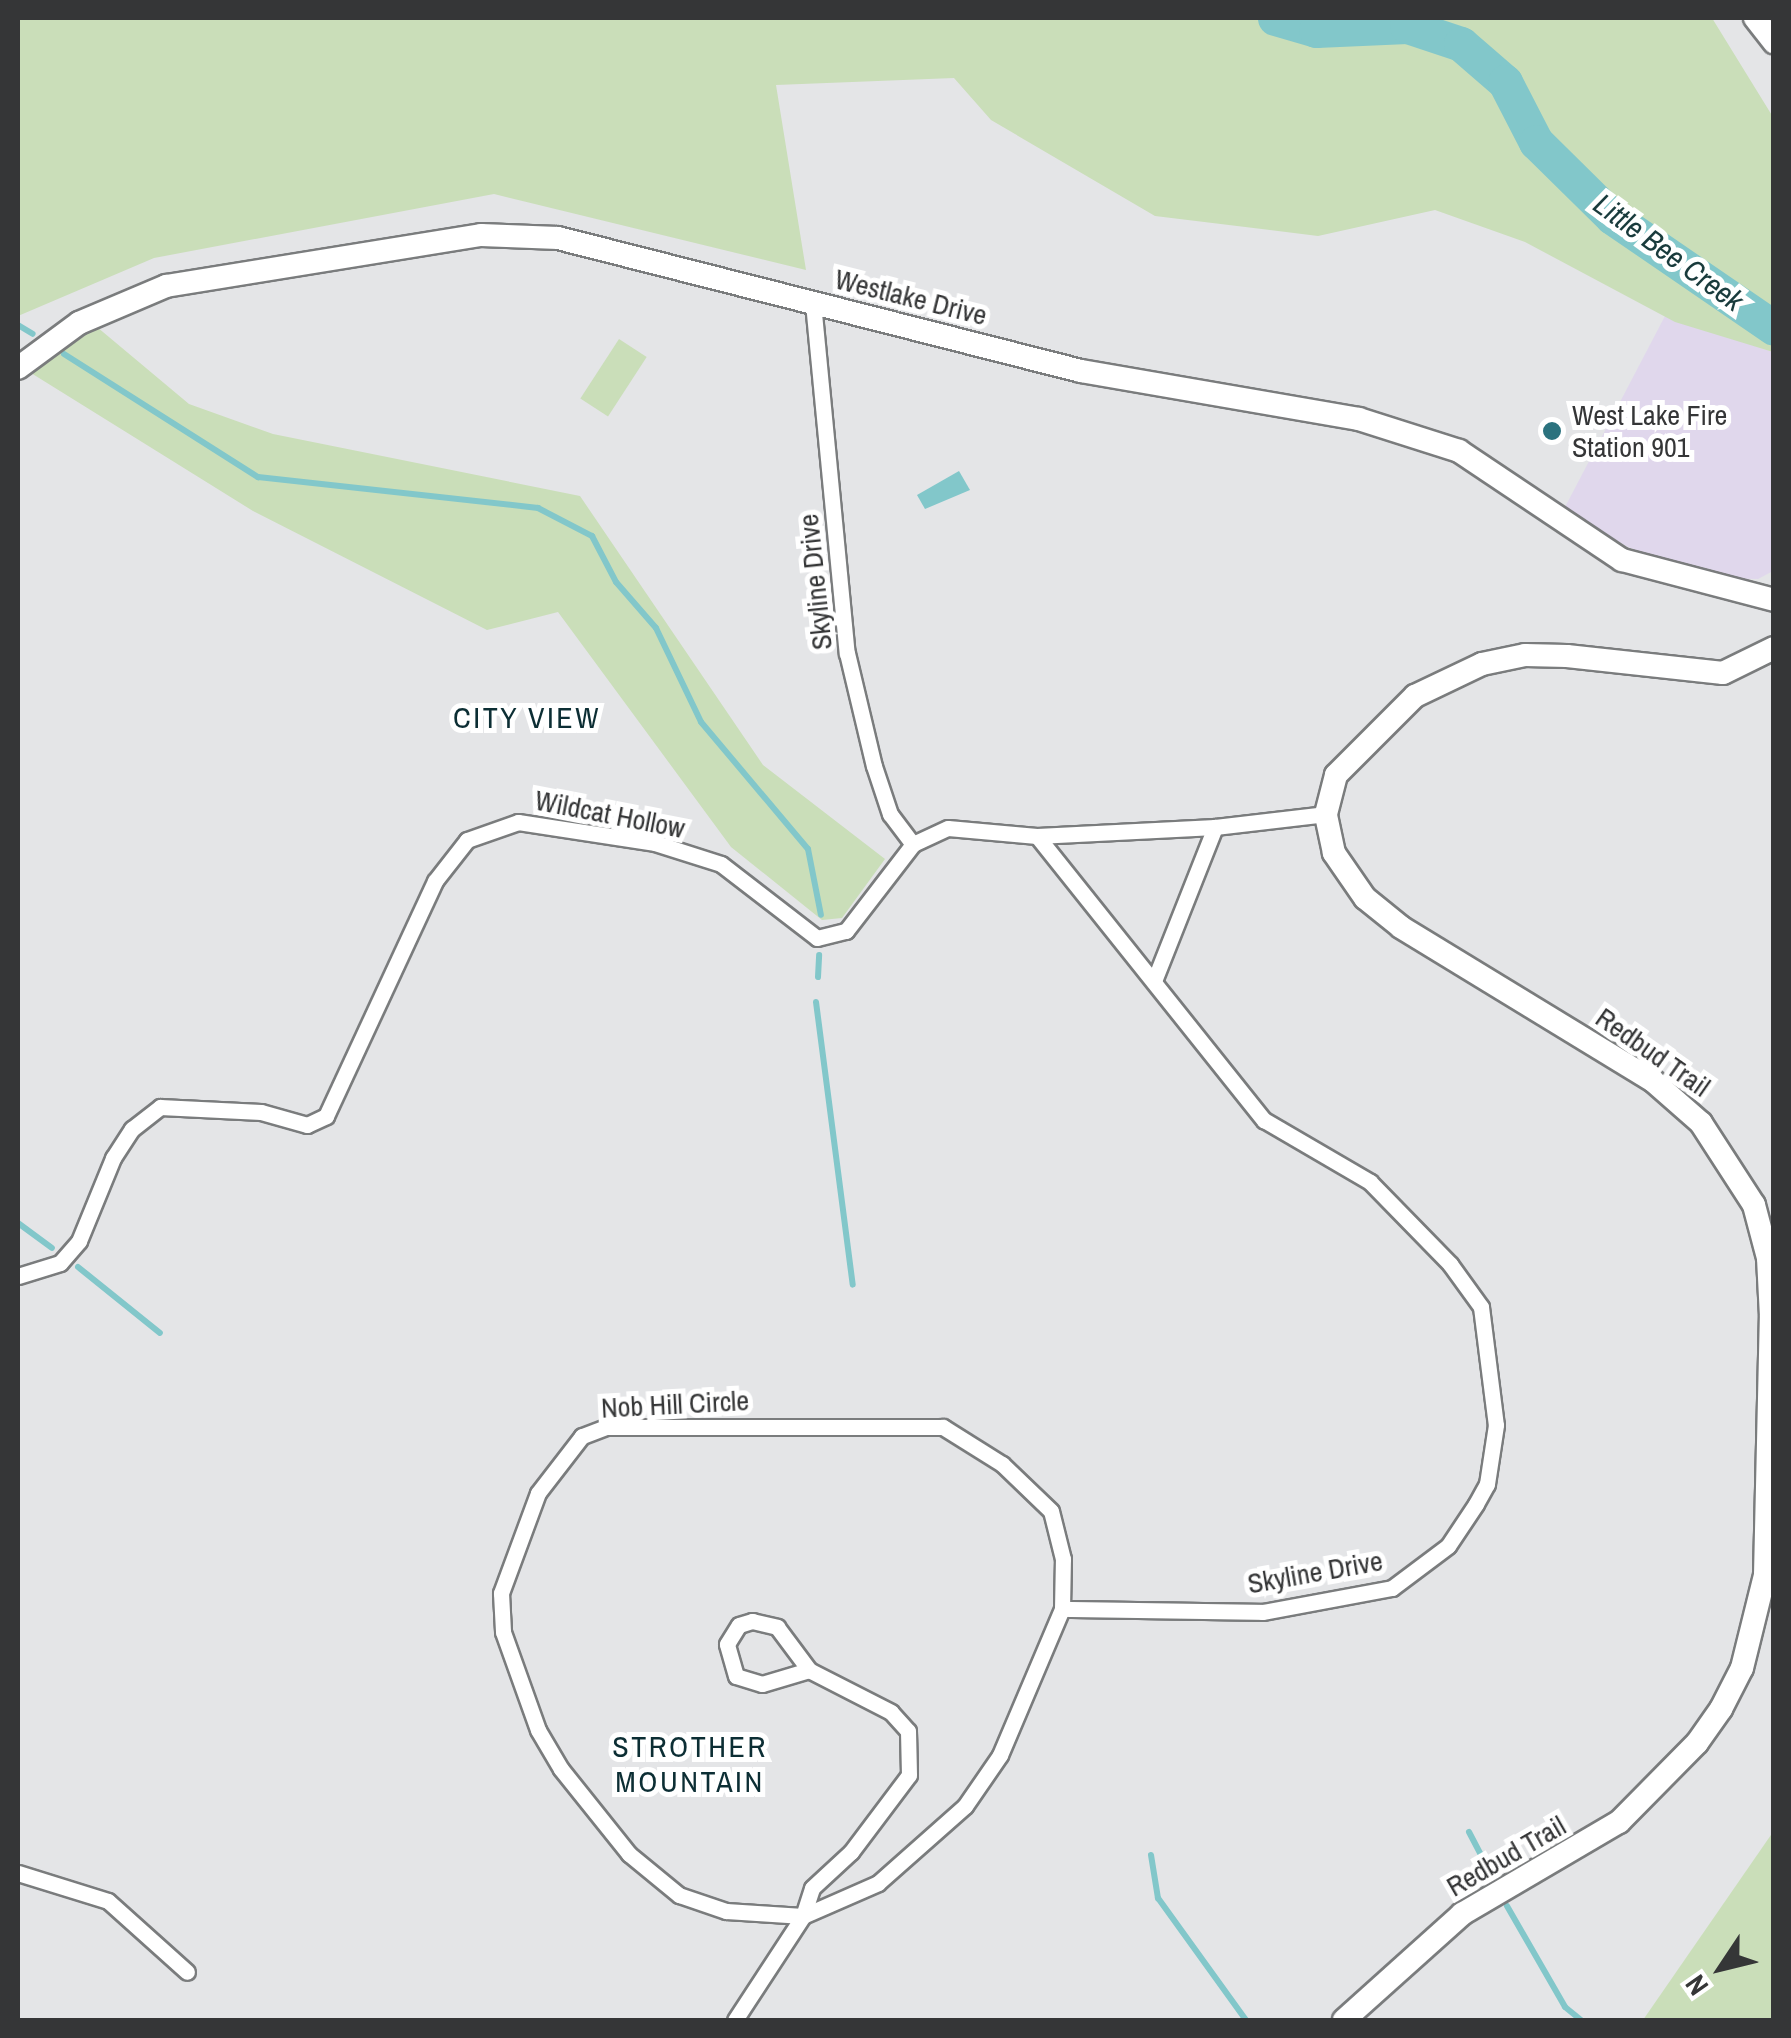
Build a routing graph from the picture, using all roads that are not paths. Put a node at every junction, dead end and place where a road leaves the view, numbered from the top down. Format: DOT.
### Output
graph roads {
  1 [pos="1755,18"];
  2 [pos="1774,42"];
  3 [pos="813,303"];
  4 [pos="18,368"];
  5 [pos="1768,595"];
  6 [pos="1774,648"];
  7 [pos="1326,814"];
  8 [pos="1215,828"];
  9 [pos="1037,836"];
  10 [pos="913,844"];
  11 [pos="1154,981"];
  12 [pos="18,1276"];
  13 [pos="1062,1609"];
  14 [pos="809,1670"];
  15 [pos="18,1873"];
  16 [pos="803,1916"];
  17 [pos="186,1972"];
  18 [pos="736,2020"];
  19 [pos="1344,2020"];
  1 -- 2 [label="street"];
  3 -- 4 [label="street, Westlake Drive"];
  3 -- 5 [label="street, Westlake Drive"];
  3 -- 10 [label="street, Skyline Drive"];
  6 -- 7 [label="street"];
  7 -- 8 [label="street"];
  7 -- 19 [label="street, Redbud Trail"];
  8 -- 9 [label="street"];
  8 -- 11 [label="street"];
  9 -- 10 [label="street"];
  9 -- 11 [label="street, Skyline Drive"];
  10 -- 12 [label="street, Wildcat Hollow"];
  11 -- 13 [label="street, Skyline Drive"];
  13 -- 16 [label="street"];
  13 -- 16 [label="street, Nob Hill Circle"];
  14 -- 14 [label="street"];
  14 -- 16 [label="street"];
  15 -- 17 [label="street"];
  16 -- 18 [label="street"];
}
